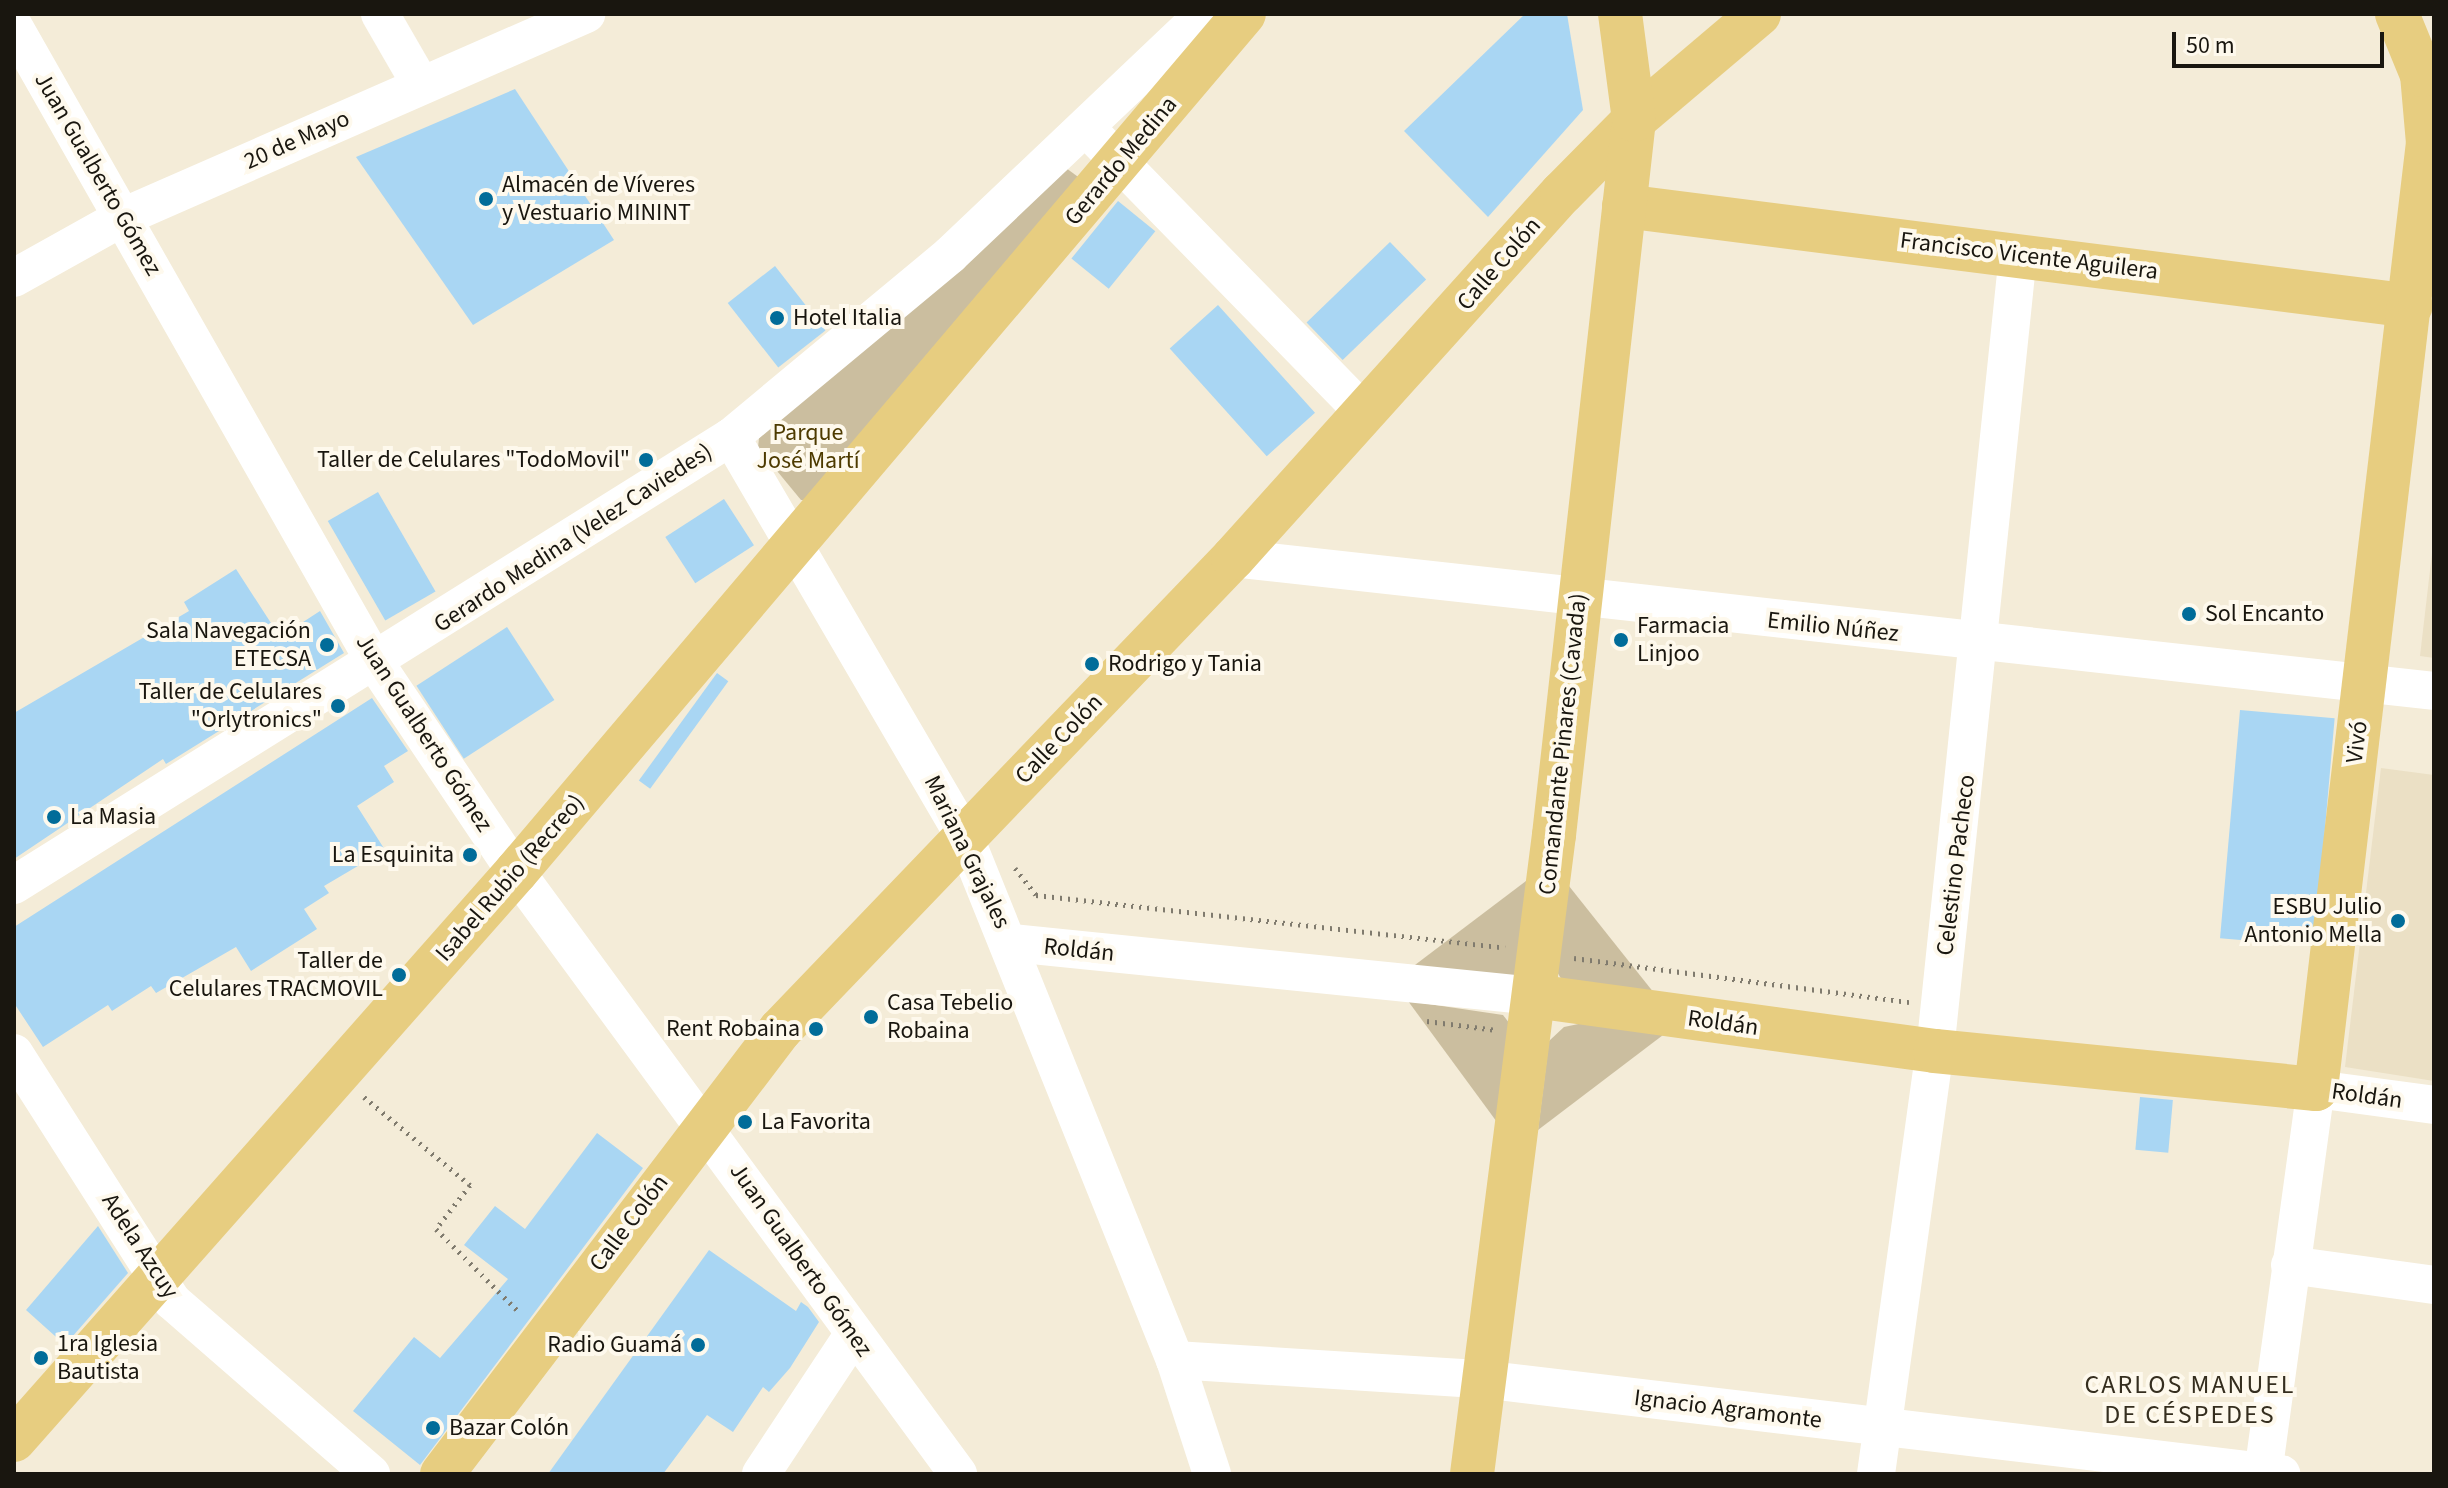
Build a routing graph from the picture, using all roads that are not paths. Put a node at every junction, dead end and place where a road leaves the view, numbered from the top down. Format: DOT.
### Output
graph roads {
  1 [pos="380,14"];
  2 [pos="586,14"];
  3 [pos="1204,14"];
  4 [pos="1244,14"];
  5 [pos="1620,14"];
  6 [pos="1759,14"];
  7 [pos="2397,14"];
  8 [pos="14,27"];
  9 [pos="421,85"];
  10 [pos="1634,120"];
  11 [pos="1087,129"];
  12 [pos="1120,161"];
  13 [pos="1624,206"];
  14 [pos="123,217"];
  15 [pos="2018,254"];
  16 [pos="14,278"];
  17 [pos="2423,308"];
  18 [pos="999,309"];
  19 [pos="1366,415"];
  20 [pos="731,437"];
  21 [pos="798,544"];
  22 [pos="1233,558"];
  23 [pos="1578,600"];
  24 [pos="1982,642"];
  25 [pos="376,664"];
  26 [pos="2364,682"];
  27 [pos="2434,691"];
  28 [pos="972,831"];
  29 [pos="516,872"];
  30 [pos="14,885"];
  31 [pos="1012,943"];
  32 [pos="1531,1015"];
  33 [pos="1935,1051"];
  34 [pos="14,1053"];
  35 [pos="2316,1089"];
  36 [pos="2434,1105"];
  37 [pos="705,1123"];
  38 [pos="2290,1265"];
  39 [pos="160,1275"];
  40 [pos="2434,1285"];
  41 [pos="853,1335"];
  42 [pos="1175,1360"];
  43 [pos="1481,1379"];
  44 [pos="1882,1428"];
  45 [pos="14,1440"];
  46 [pos="2269,1473"];
  47 [pos="371,1474"];
  48 [pos="442,1474"];
  49 [pos="761,1474"];
  50 [pos="958,1474"];
  51 [pos="1212,1474"];
  52 [pos="1472,1474"];
  53 [pos="1876,1474"];
  1 -- 9 [label="street"];
  2 -- 9 [label="street, 20 de Mayo"];
  3 -- 11 [label="street, Gerardo Medina"];
  4 -- 12 [label="main road, Gerardo Medina"];
  5 -- 10 [label="main road, Comandante Pinares (Cavada)"];
  6 -- 10 [label="main road, Calle Colón"];
  7 -- 17 [label="main road, Vivó"];
  8 -- 14 [label="street, Juan Gualberto Gómez"];
  9 -- 14 [label="street, 20 de Mayo"];
  10 -- 13 [label="main road, Comandante Pinares (Cavada)"];
  10 -- 19 [label="main road, Calle Colón"];
  11 -- 12 [label="street"];
  11 -- 20 [label="street, Gerardo Medina (Velez Caviedes)"];
  12 -- 18 [label="main road, Gerardo Medina"];
  12 -- 19 [label="street"];
  13 -- 15 [label="main road, Francisco Vicente Aguilera"];
  13 -- 23 [label="main road, Comandante Pinares (Cavada)"];
  14 -- 16 [label="street, 20 de Mayo"];
  14 -- 25 [label="street, Juan Gualberto Gómez"];
  15 -- 17 [label="main road, Francisco Vicente Aguilera"];
  15 -- 24 [label="street, Celestino Pacheco"];
  17 -- 26 [label="main road, Vivó"];
  18 -- 21 [label="main road, Isabel Rubio (Recreo)"];
  19 -- 22 [label="main road, Calle Colón"];
  20 -- 21 [label="street, Mariana Grajales"];
  20 -- 25 [label="street, Gerardo Medina (Velez Caviedes)"];
  21 -- 28 [label="street, Mariana Grajales"];
  21 -- 29 [label="main road, Isabel Rubio (Recreo)"];
  22 -- 23 [label="street, Emilio Núñez"];
  22 -- 28 [label="main road, Calle Colón"];
  23 -- 24 [label="street, Emilio Núñez"];
  23 -- 32 [label="main road, Comandante Pinares (Cavada)"];
  24 -- 26 [label="street, Emilio Núñez"];
  24 -- 33 [label="street, Celestino Pacheco"];
  25 -- 29 [label="street, Juan Gualberto Gómez"];
  25 -- 30 [label="street, Gerardo Medina (Velez Caviedes)"];
  26 -- 27 [label="street, Emilio Núñez"];
  26 -- 35 [label="main road, Vivó"];
  28 -- 31 [label="street, Mariana Grajales"];
  28 -- 37 [label="main road, Calle Colón"];
  29 -- 37 [label="street, Juan Gualberto Gómez"];
  29 -- 39 [label="main road, Isabel Rubio (Recreo)"];
  31 -- 32 [label="street, Roldán"];
  31 -- 42 [label="street, Mariana Grajales"];
  32 -- 33 [label="main road, Roldán"];
  32 -- 43 [label="main road, Comandante Pinares (Cavada)"];
  33 -- 35 [label="main road, Roldán"];
  33 -- 44 [label="street, Celestino Pacheco"];
  34 -- 39 [label="street, Adela Azcuy"];
  35 -- 36 [label="street, Roldán"];
  35 -- 38 [label="street, Vivó"];
  37 -- 41 [label="street, Juan Gualberto Gómez"];
  37 -- 48 [label="main road, Calle Colón"];
  38 -- 40 [label="street"];
  38 -- 46 [label="street, Vivó"];
  39 -- 45 [label="main road, Isabel Rubio (Recreo)"];
  39 -- 47 [label="street, Adela Azcuy"];
  41 -- 49 [label="street"];
  41 -- 50 [label="street, Juan Gualberto Gómez"];
  42 -- 43 [label="street, Ignacio Agramonte"];
  42 -- 51 [label="street, Mariana Grajales"];
  43 -- 44 [label="street, Ignacio Agramonte"];
  43 -- 52 [label="main road, Comandante Pinares (Cavada)"];
  44 -- 46 [label="street, Ignacio Agramonte"];
  44 -- 53 [label="street, Celestino Pacheco"];
}
